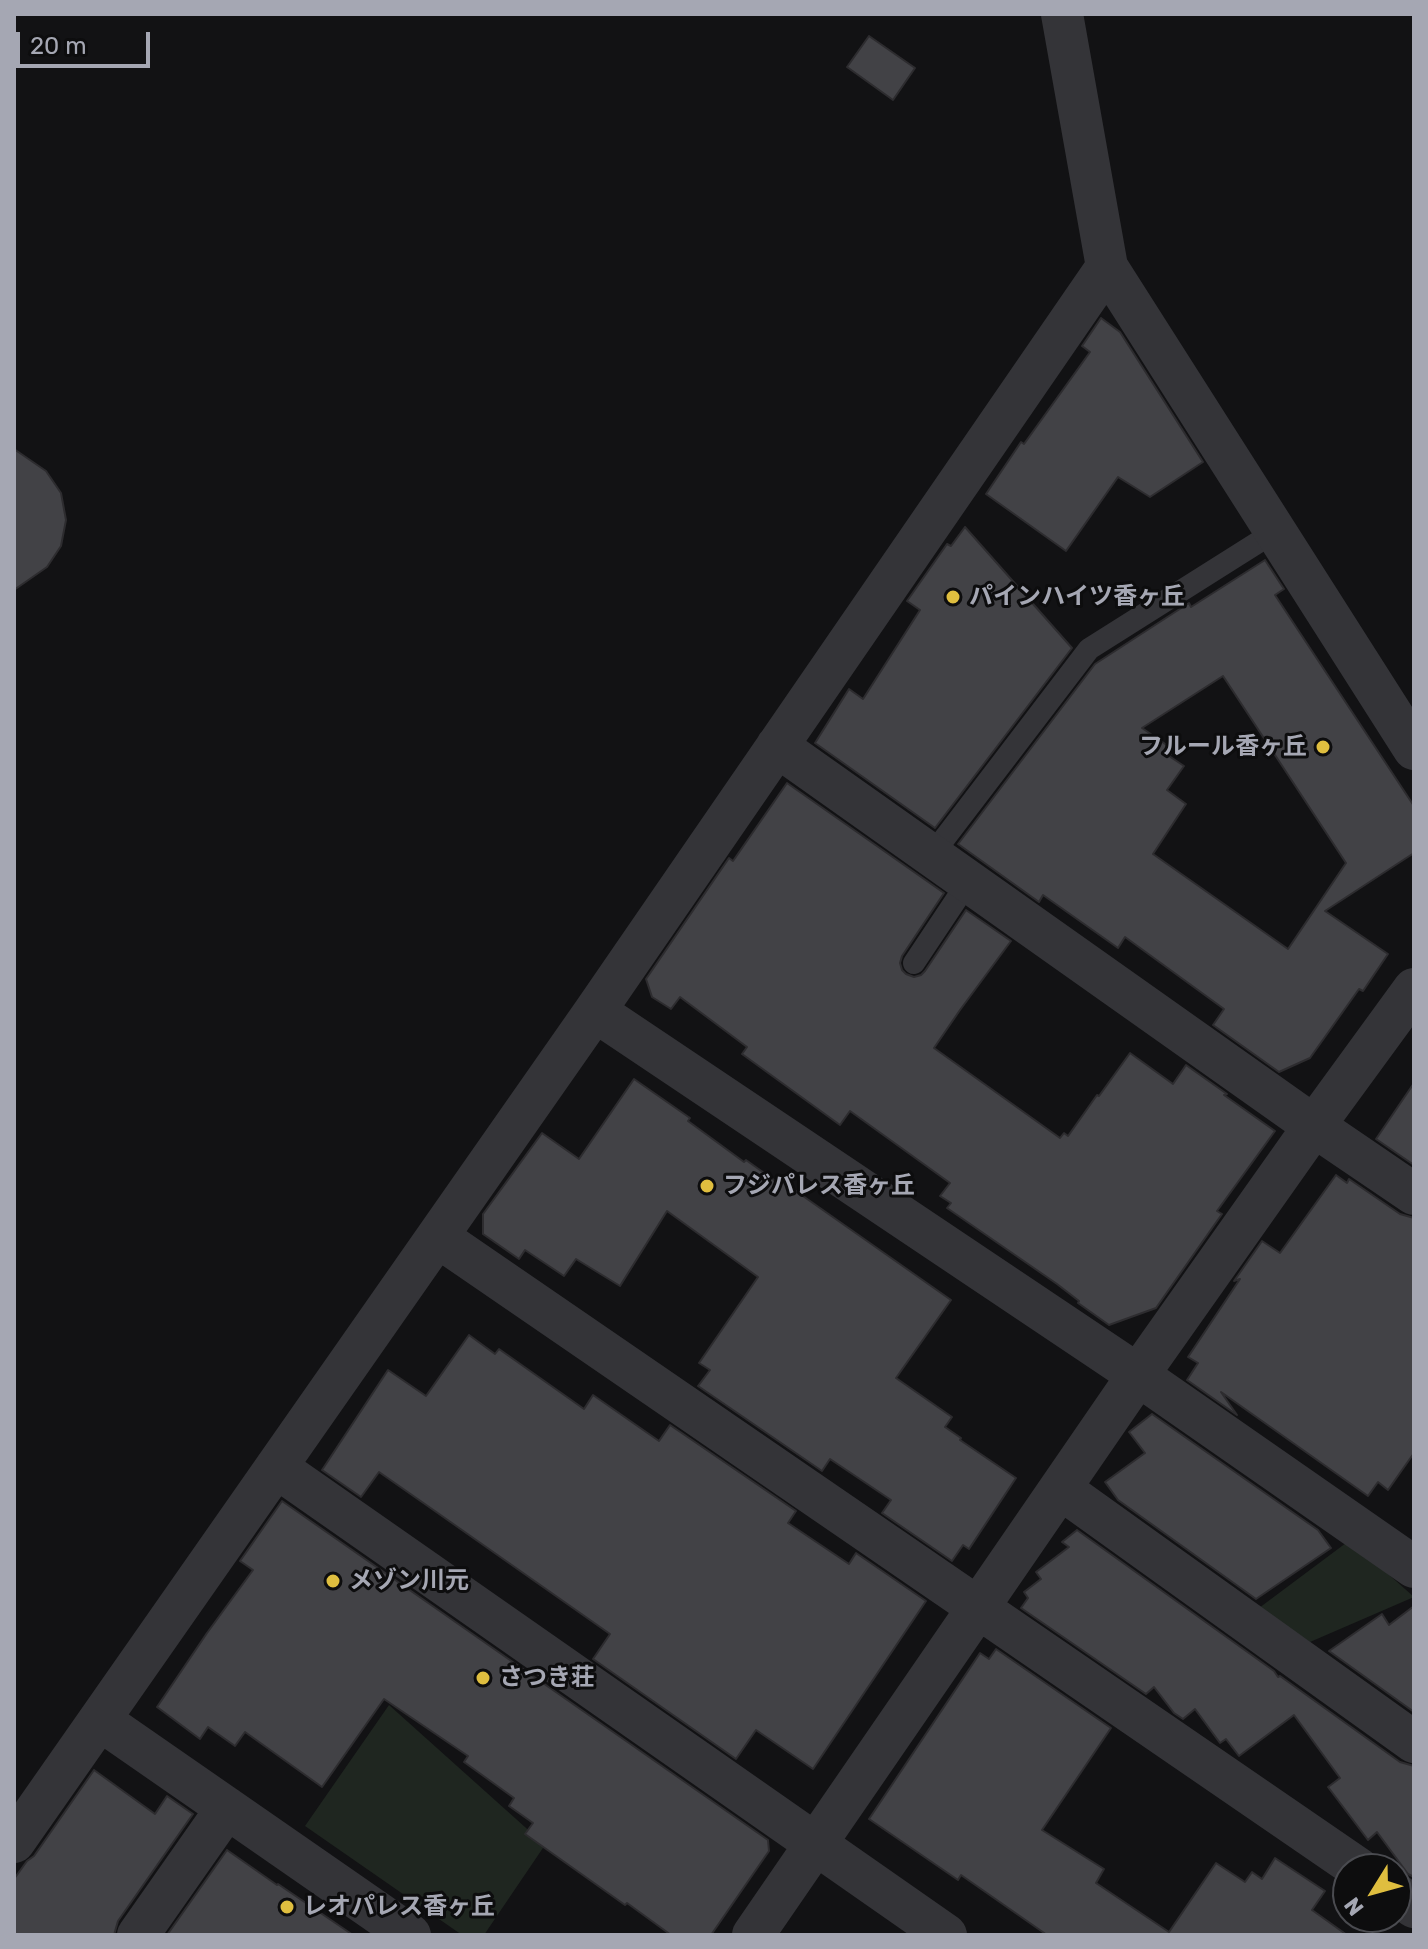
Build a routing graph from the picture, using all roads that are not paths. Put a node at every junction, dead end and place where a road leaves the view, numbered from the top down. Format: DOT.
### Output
graph roads {
  1 [pos="1062,14"];
  2 [pos="1107,267"];
  3 [pos="1276,531"];
  4 [pos="777,746"];
  5 [pos="1414,749"];
  6 [pos="931,856"];
  7 [pos="968,882"];
  8 [pos="914,963"];
  9 [pos="1414,989"];
  10 [pos="595,1011"];
  11 [pos="1314,1126"];
  12 [pos="1414,1194"];
  13 [pos="438,1237"];
  14 [pos="1138,1375"];
  15 [pos="276,1467"];
  16 [pos="1061,1489"];
  17 [pos="1410,1555"];
  18 [pos="980,1608"];
  19 [pos="100,1720"];
  20 [pos="1414,1742"];
  21 [pos="227,1808"];
  22 [pos="14,1842"];
  23 [pos="816,1844"];
  24 [pos="1336,1853"];
  25 [pos="138,1935"];
  26 [pos="410,1935"];
  27 [pos="753,1935"];
  28 [pos="946,1935"];
  1 -- 2 [label="street"];
  2 -- 3 [label="street"];
  2 -- 4 [label="street"];
  3 -- 5 [label="street"];
  3 -- 6 [label="lane"];
  4 -- 6 [label="street"];
  4 -- 10 [label="street"];
  6 -- 7 [label="street"];
  7 -- 8 [label="lane"];
  7 -- 11 [label="street"];
  9 -- 11 [label="street"];
  10 -- 13 [label="street"];
  10 -- 14 [label="street"];
  11 -- 12 [label="street"];
  11 -- 14 [label="street"];
  13 -- 15 [label="street"];
  13 -- 18 [label="street"];
  14 -- 16 [label="street"];
  14 -- 17 [label="street"];
  15 -- 19 [label="street"];
  15 -- 23 [label="street"];
  16 -- 18 [label="street"];
  16 -- 20 [label="street"];
  18 -- 23 [label="street"];
  18 -- 24 [label="street"];
  19 -- 21 [label="street"];
  19 -- 22 [label="street"];
  21 -- 25 [label="street"];
  21 -- 26 [label="street"];
  23 -- 27 [label="street"];
  23 -- 28 [label="street"];
}
